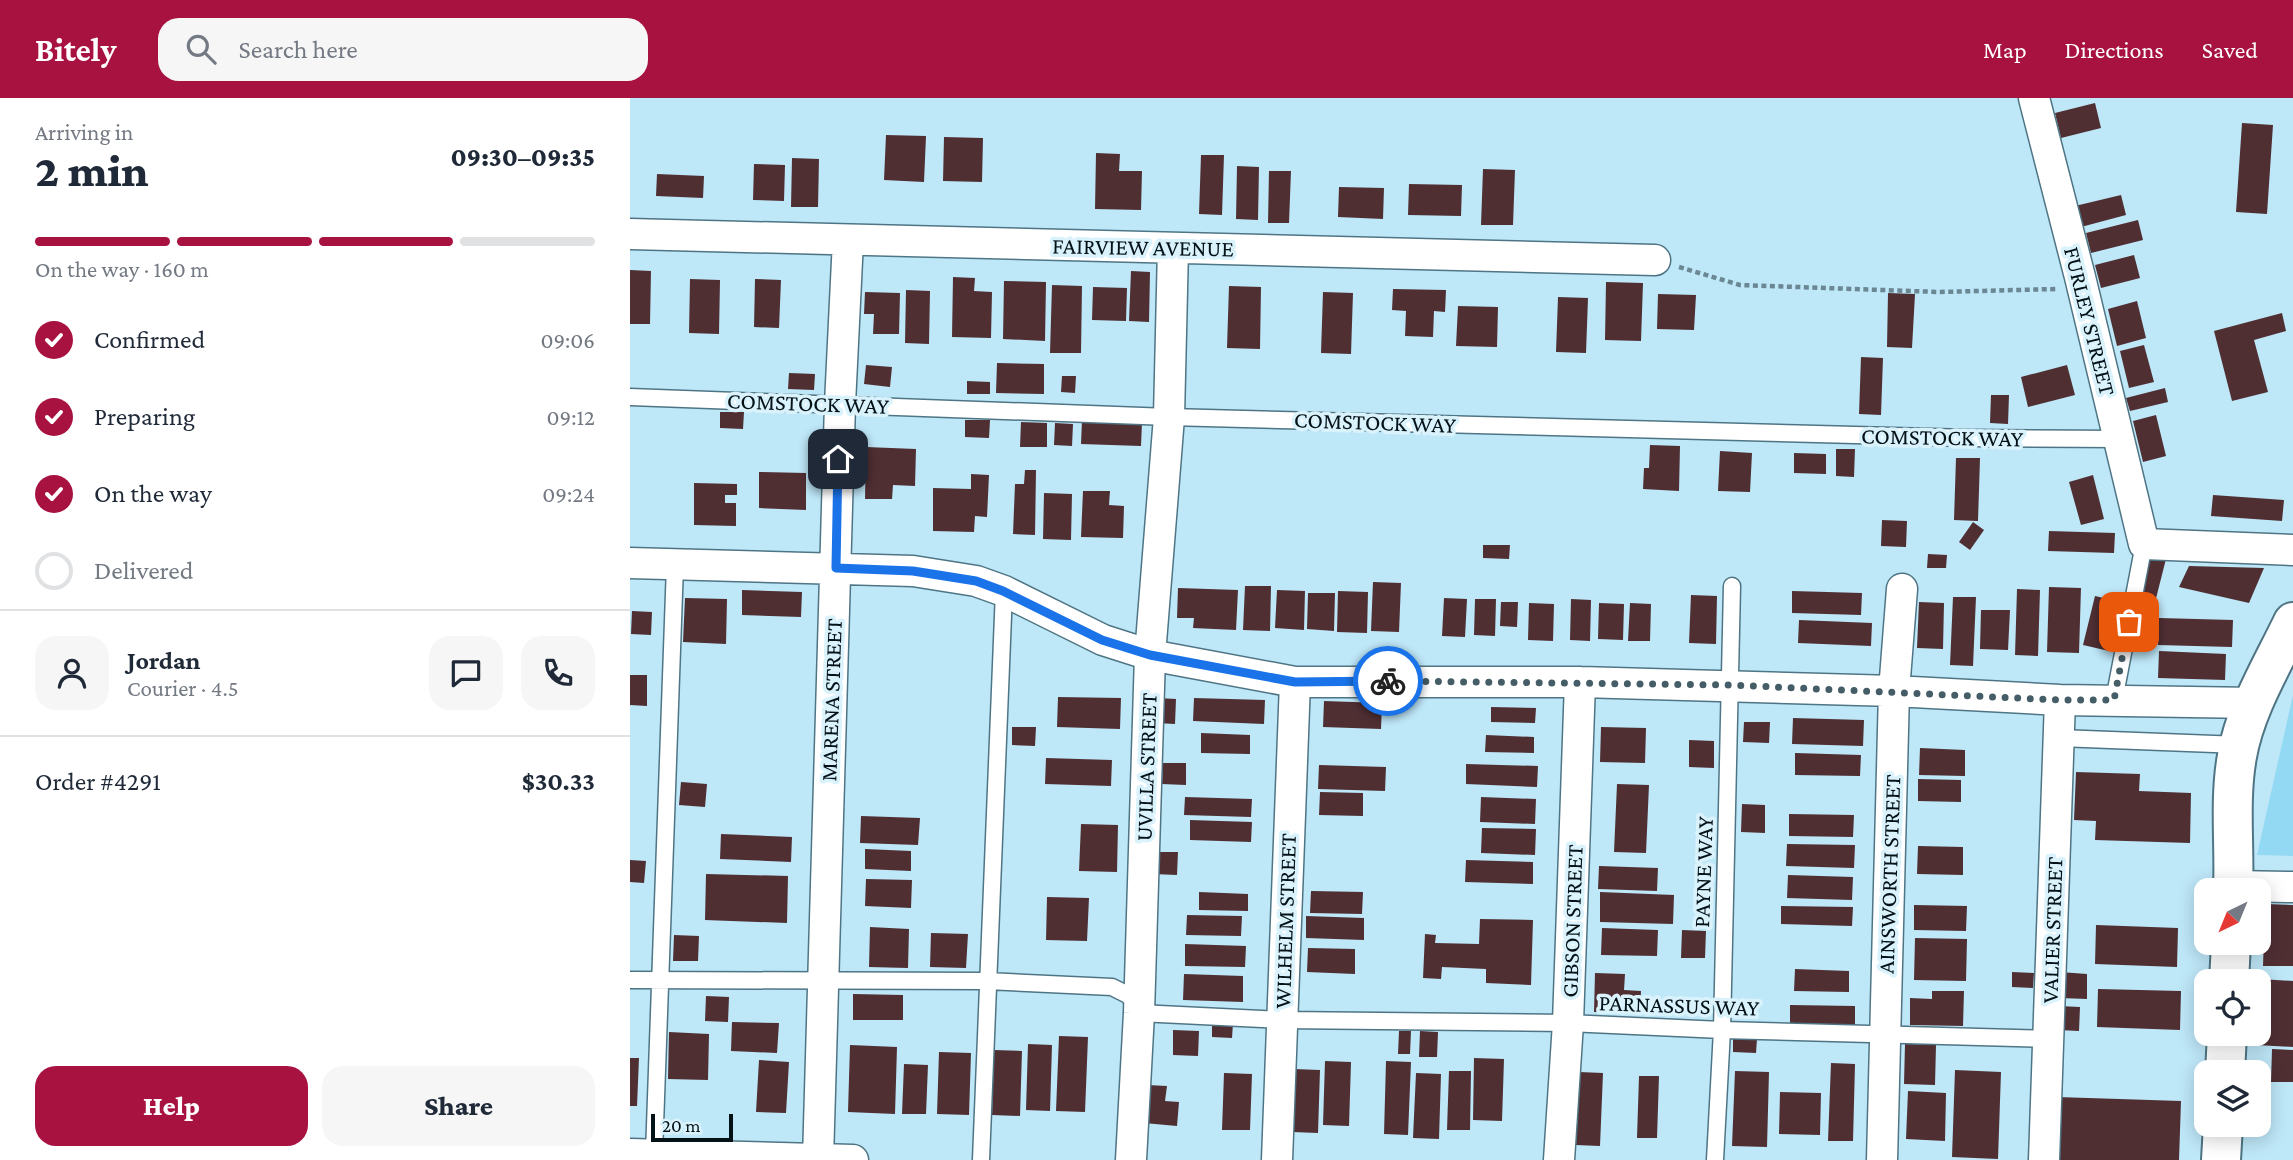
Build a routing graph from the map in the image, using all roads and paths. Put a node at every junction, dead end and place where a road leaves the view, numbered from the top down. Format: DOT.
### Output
graph roads {
  1 [pos="2034,98"];
  2 [pos="630,234"];
  3 [pos="848,240"];
  4 [pos="1173,248"];
  5 [pos="1655,260"];
  6 [pos="2083,289"];
  7 [pos="630,397"];
  8 [pos="840,404"];
  9 [pos="1169,416"];
  10 [pos="2120,439"];
  11 [pos="2144,544"];
  12 [pos="2293,550"];
  13 [pos="630,562"];
  14 [pos="675,565"];
  15 [pos="836,568"];
  16 [pos="1732,586"];
  17 [pos="1902,589"];
  18 [pos="1003,591"];
  19 [pos="2293,622"];
  20 [pos="1150,655"];
  21 [pos="1580,681"];
  22 [pos="1295,682"];
  23 [pos="1731,685"];
  24 [pos="1894,691"];
  25 [pos="2060,700"];
  26 [pos="2114,700"];
  27 [pos="2255,703"];
  28 [pos="2059,738"];
  29 [pos="2240,745"];
  30 [pos="2233,878"];
  31 [pos="2272,887"];
  32 [pos="2293,887"];
  33 [pos="630,980"];
  34 [pos="661,980"];
  35 [pos="987,981"];
  36 [pos="821,982"];
  37 [pos="1139,1010"];
  38 [pos="1282,1020"];
  39 [pos="1569,1023"];
  40 [pos="1722,1030"];
  41 [pos="1884,1033"];
  42 [pos="2048,1039"];
  43 [pos="2222,1137"];
  44 [pos="642,1154"];
  45 [pos="818,1159"];
  46 [pos="853,1160"];
  47 [pos="981,1160"];
  48 [pos="1131,1160"];
  49 [pos="1277,1160"];
  50 [pos="1559,1160"];
  51 [pos="1715,1160"];
  52 [pos="1882,1160"];
  53 [pos="2044,1160"];
  54 [pos="2221,1160"];
  1 -- 6 [label="street, FURLEY STREET"];
  2 -- 3 [label="street, FAIRVIEW AVENUE"];
  3 -- 4 [label="street, FAIRVIEW AVENUE"];
  3 -- 8 [label="street, MARENA STREET"];
  4 -- 5 [label="street, FAIRVIEW AVENUE"];
  4 -- 9 [label="street, UVILLA STREET"];
  5 -- 6 [label="path"];
  6 -- 10 [label="street, FURLEY STREET"];
  7 -- 8 [label="lane, COMSTOCK WAY"];
  8 -- 9 [label="lane, COMSTOCK WAY"];
  8 -- 15 [label="street, MARENA STREET"];
  9 -- 10 [label="lane, COMSTOCK WAY"];
  9 -- 20 [label="street, UVILLA STREET"];
  10 -- 11 [label="street, FURLEY STREET"];
  11 -- 12 [label="street"];
  11 -- 26 [label="lane"];
  13 -- 14 [label="street"];
  14 -- 15 [label="street"];
  14 -- 34 [label="lane"];
  15 -- 18 [label="street"];
  15 -- 36 [label="street, MARENA STREET"];
  16 -- 23 [label="lane, PAYNE WAY"];
  17 -- 24 [label="street, AINSWORTH STREET"];
  18 -- 20 [label="street"];
  18 -- 35 [label="lane"];
  19 -- 27 [label="street"];
  20 -- 22 [label="street"];
  20 -- 37 [label="street, UVILLA STREET"];
  21 -- 22 [label="street"];
  21 -- 23 [label="street"];
  21 -- 39 [label="street, GIBSON STREET"];
  22 -- 38 [label="street, WILHELM STREET"];
  23 -- 24 [label="street"];
  23 -- 40 [label="lane, PAYNE WAY"];
  24 -- 25 [label="street"];
  24 -- 41 [label="street, AINSWORTH STREET"];
  25 -- 26 [label="street"];
  25 -- 28 [label="street, VALIER STREET"];
  26 -- 27 [label="street"];
  27 -- 29 [label="street"];
  28 -- 29 [label="lane"];
  28 -- 42 [label="street, VALIER STREET"];
  29 -- 30 [label="street"];
  31 -- 32 [label="street"];
  33 -- 34 [label="lane"];
  34 -- 36 [label="lane"];
  34 -- 44 [label="lane"];
  35 -- 36 [label="lane"];
  35 -- 37 [label="lane"];
  35 -- 47 [label="lane"];
  36 -- 45 [label="street, MARENA STREET"];
  37 -- 38 [label="lane, PARNASSUS WAY"];
  37 -- 48 [label="street, UVILLA STREET"];
  38 -- 39 [label="lane, PARNASSUS WAY"];
  38 -- 49 [label="street, WILHELM STREET"];
  39 -- 40 [label="lane, PARNASSUS WAY"];
  39 -- 50 [label="street, GIBSON STREET"];
  40 -- 41 [label="lane, PARNASSUS WAY"];
  40 -- 51 [label="lane, PAYNE WAY"];
  41 -- 42 [label="lane, PARNASSUS WAY"];
  41 -- 52 [label="street, AINSWORTH STREET"];
  42 -- 53 [label="street, VALIER STREET"];
  43 -- 54 [label="street"];
  44 -- 45 [label="street"];
  45 -- 46 [label="street"];
}
